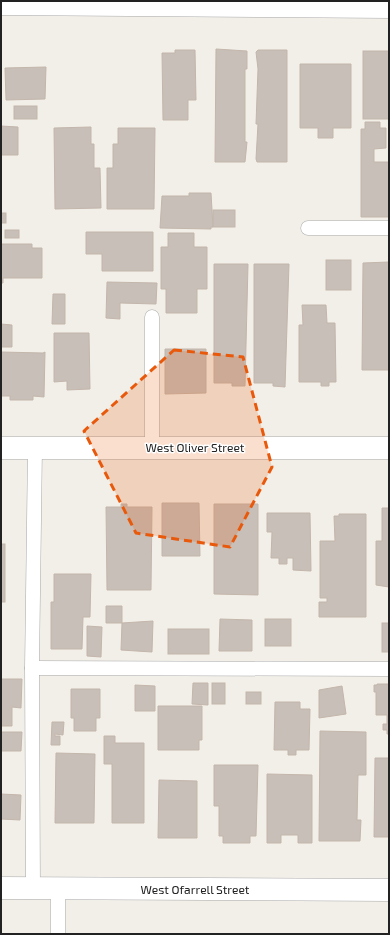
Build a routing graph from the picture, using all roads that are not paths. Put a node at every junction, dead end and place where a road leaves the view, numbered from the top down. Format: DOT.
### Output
graph roads {
  1 [pos="1,4"];
  2 [pos="389,7"];
  3 [pos="308,228"];
  4 [pos="389,228"];
  5 [pos="152,317"];
  6 [pos="152,447"];
  7 [pos="1,448"];
  8 [pos="35,448"];
  9 [pos="389,448"];
  10 [pos="32,668"];
  11 [pos="389,669"];
  12 [pos="1,888"];
  13 [pos="33,888"];
  14 [pos="58,888"];
  15 [pos="389,890"];
  16 [pos="58,934"];
  1 -- 2 [label="street"];
  3 -- 4 [label="lane"];
  5 -- 6 [label="lane"];
  6 -- 8 [label="street, West Oliver Street"];
  6 -- 9 [label="street, West Oliver Street"];
  7 -- 8 [label="street, West Oliver Street"];
  8 -- 10 [label="lane"];
  10 -- 11 [label="lane"];
  10 -- 13 [label="lane"];
  12 -- 13 [label="street, West Ofarrell Street"];
  13 -- 14 [label="street, West Ofarrell Street"];
  14 -- 15 [label="street, West Ofarrell Street"];
  14 -- 16 [label="lane"];
}
